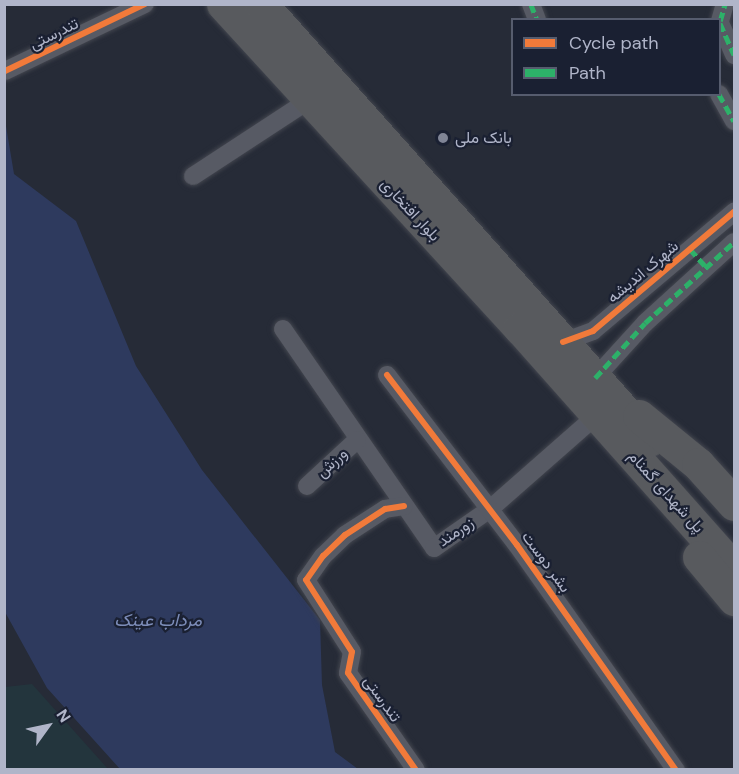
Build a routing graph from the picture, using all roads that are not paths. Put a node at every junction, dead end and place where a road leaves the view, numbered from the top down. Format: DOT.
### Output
graph roads {
  1 [pos="145,4"];
  2 [pos="223,4"];
  3 [pos="261,4"];
  4 [pos="721,24"];
  5 [pos="735,55"];
  6 [pos="6,71"];
  7 [pos="719,96"];
  8 [pos="309,100"];
  9 [pos="735,122"];
  10 [pos="193,177"];
  11 [pos="735,212"];
  12 [pos="735,242"];
  13 [pos="690,249"];
  14 [pos="706,267"];
  15 [pos="283,329"];
  16 [pos="563,342"];
  17 [pos="387,375"];
  18 [pos="599,393"];
  19 [pos="357,440"];
  20 [pos="307,486"];
  21 [pos="735,504"];
  22 [pos="404,506"];
  23 [pos="490,509"];
  24 [pos="735,536"];
  25 [pos="735,569"];
  26 [pos="735,599"];
  27 [pos="416,770"];
  28 [pos="676,770"];
  1 -- 6 [label="street, تندرستی"];
  2 -- 8 [label="highway, بلوار افتخاری"];
  3 -- 16 [label="highway, بلوار افتخاری"];
  4 -- 5 [label="street"];
  7 -- 9 [label="street"];
  8 -- 10 [label="street"];
  8 -- 18 [label="highway, بلوار افتخاری"];
  11 -- 13 [label="street, شهرک اندیشه"];
  12 -- 14 [label="street"];
  13 -- 14 [label="street"];
  13 -- 16 [label="street, شهرک اندیشه"];
  14 -- 18 [label="street"];
  15 -- 19 [label="street, زورمند"];
  16 -- 18 [label="highway, بلوار افتخاری"];
  17 -- 23 [label="street, بشر دوست"];
  18 -- 21 [label="highway"];
  18 -- 23 [label="street, زورمند"];
  18 -- 24 [label="highway, پل شهدای گمنام"];
  18 -- 25 [label="highway, پل شهدای گمنام"];
  18 -- 26 [label="highway"];
  19 -- 20 [label="street, ورزش"];
  19 -- 22 [label="street, زورمند"];
  22 -- 23 [label="street, زورمند"];
  22 -- 27 [label="street, تندرستی"];
  23 -- 28 [label="street, بشر دوست"];
}
